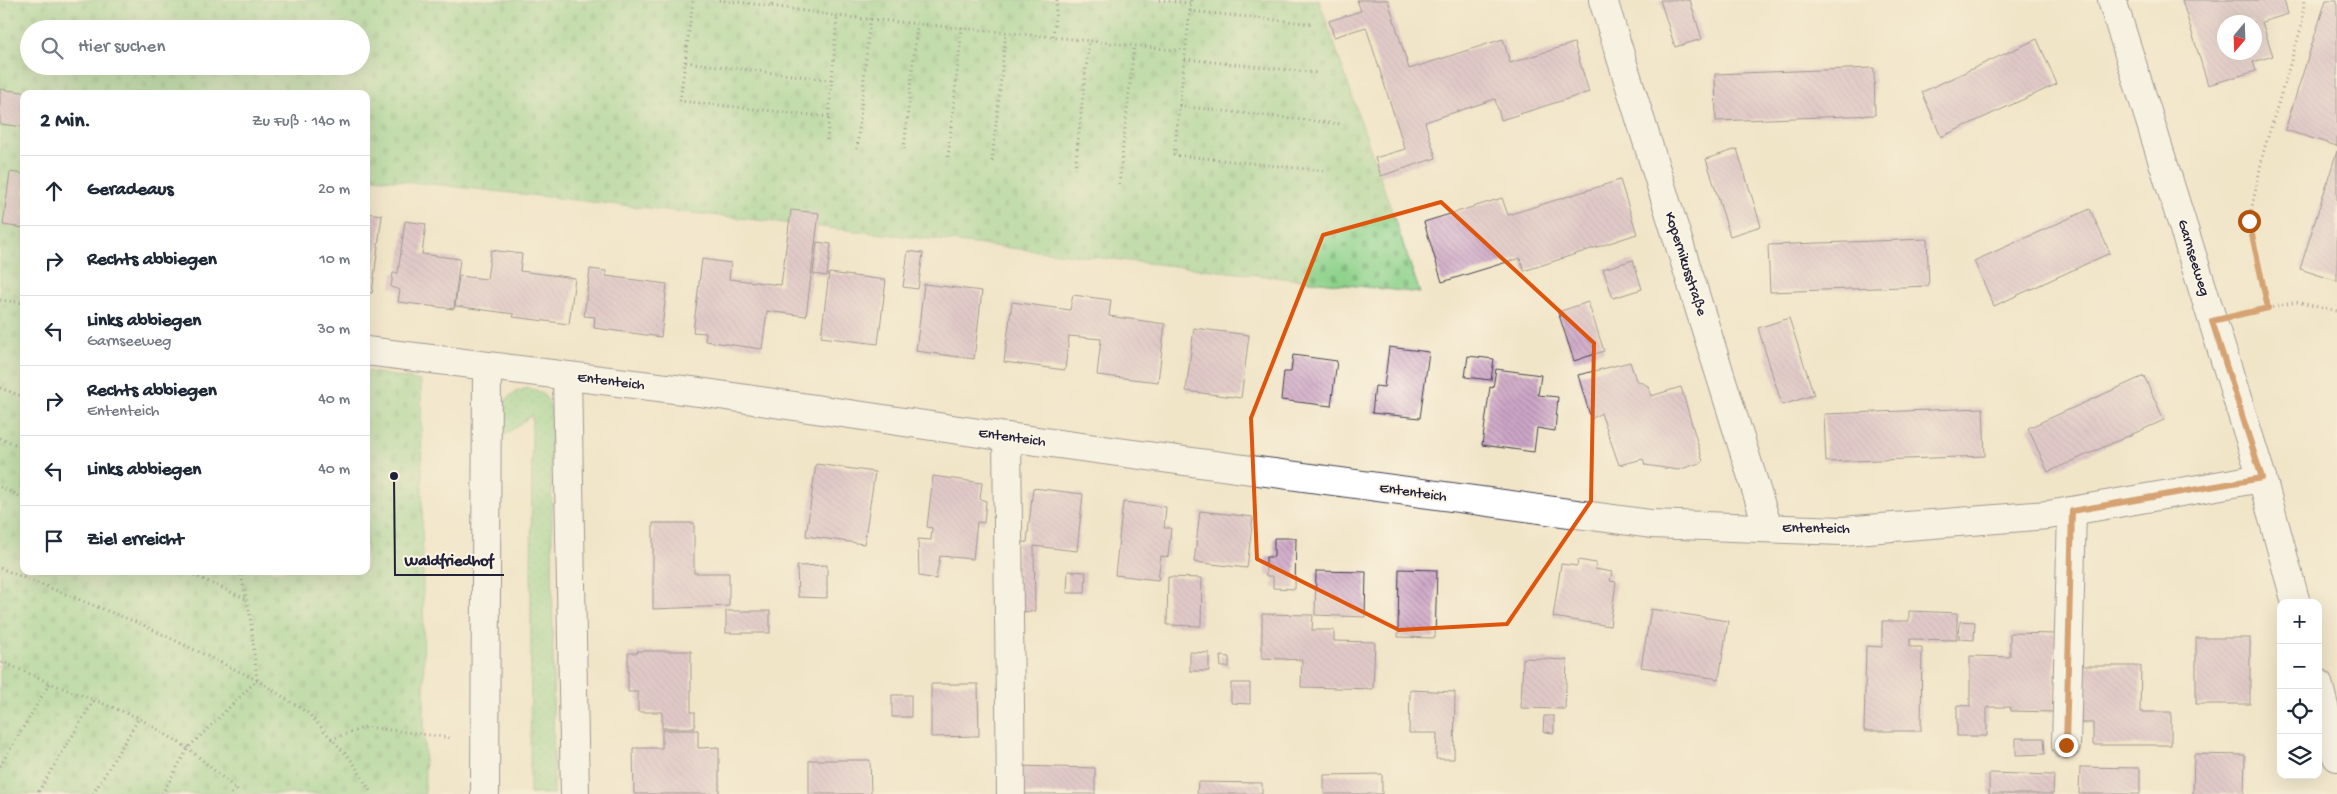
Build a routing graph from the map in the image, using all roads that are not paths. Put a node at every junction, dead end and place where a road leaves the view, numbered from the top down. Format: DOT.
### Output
graph roads {
  1 [pos="1603,0"];
  2 [pos="2112,0"];
  3 [pos="370,351"];
  4 [pos="487,366"];
  5 [pos="567,376"];
  6 [pos="1007,437"];
  7 [pos="2262,478"];
  8 [pos="2072,511"];
  9 [pos="1768,528"];
  10 [pos="2295,599"];
  11 [pos="2320,689"];
  12 [pos="2066,745"];
  13 [pos="2337,757"];
  14 [pos="485,794"];
  15 [pos="575,794"];
  16 [pos="1011,794"];
  1 -- 9 [label="street, Kopernikusstraße"];
  2 -- 7 [label="street, Garnseeweg"];
  3 -- 4 [label="street, Ententeich"];
  4 -- 5 [label="street, Ententeich"];
  4 -- 14 [label="street"];
  5 -- 6 [label="street, Ententeich"];
  5 -- 15 [label="street, Ententeich"];
  6 -- 9 [label="street, Ententeich"];
  6 -- 16 [label="street"];
  7 -- 8 [label="street, Ententeich"];
  7 -- 10 [label="street, Garnseeweg"];
  8 -- 9 [label="street, Ententeich"];
  8 -- 12 [label="street"];
  11 -- 13 [label="street"];
}
